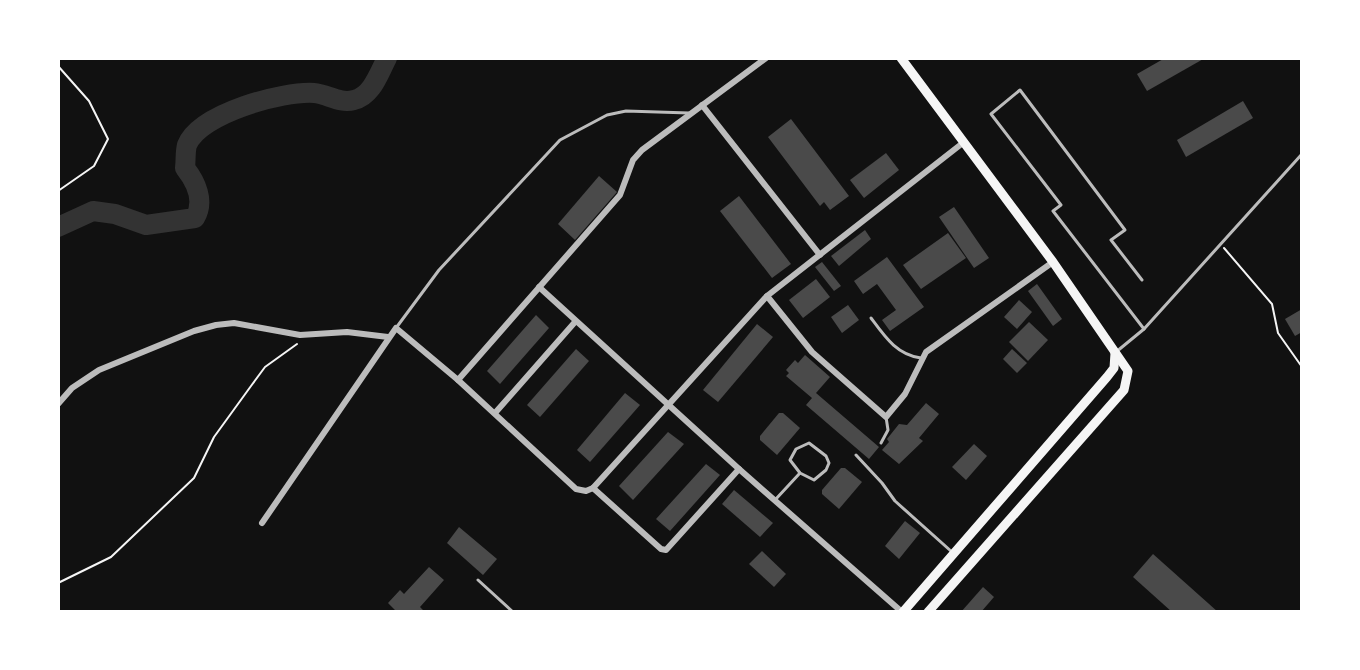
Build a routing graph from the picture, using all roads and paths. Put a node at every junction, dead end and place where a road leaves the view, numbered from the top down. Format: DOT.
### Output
graph roads {
  1 [pos="766,58"];
  2 [pos="901,58"];
  3 [pos="58,66"];
  4 [pos="702,105"];
  5 [pos="691,113"];
  6 [pos="964,142"];
  7 [pos="1302,154"];
  8 [pos="58,191"];
  9 [pos="1220,244"];
  10 [pos="820,255"];
  11 [pos="1053,262"];
  12 [pos="1142,280"];
  13 [pos="539,287"];
  14 [pos="767,296"];
  15 [pos="871,318"];
  16 [pos="575,322"];
  17 [pos="396,328"];
  18 [pos="1144,329"];
  19 [pos="307,335"];
  20 [pos="388,337"];
  21 [pos="1115,353"];
  22 [pos="922,359"];
  23 [pos="1302,367"];
  24 [pos="458,380"];
  25 [pos="58,404"];
  26 [pos="668,405"];
  27 [pos="495,413"];
  28 [pos="886,417"];
  29 [pos="881,443"];
  30 [pos="856,455"];
  31 [pos="739,469"];
  32 [pos="800,474"];
  33 [pos="593,488"];
  34 [pos="775,500"];
  35 [pos="987,514"];
  36 [pos="262,523"];
  37 [pos="1002,527"];
  38 [pos="953,553"];
  39 [pos="478,580"];
  40 [pos="58,583"];
  41 [pos="513,612"];
  42 [pos="903,612"];
  43 [pos="928,612"];
  1 -- 4 [label="street"];
  2 -- 6 [label="main road"];
  3 -- 8 [label="path"];
  4 -- 5 [label="street"];
  4 -- 10 [label="street"];
  5 -- 13 [label="street"];
  5 -- 17 [label="lane"];
  6 -- 10 [label="street"];
  6 -- 11 [label="main road"];
  7 -- 9 [label="lane"];
  9 -- 18 [label="lane"];
  9 -- 23 [label="path"];
  10 -- 14 [label="street"];
  11 -- 21 [label="main road"];
  11 -- 22 [label="street"];
  12 -- 18 [label="lane"];
  13 -- 16 [label="street"];
  13 -- 24 [label="street"];
  14 -- 26 [label="street"];
  14 -- 28 [label="street"];
  15 -- 22 [label="lane"];
  16 -- 26 [label="street"];
  16 -- 27 [label="street"];
  17 -- 20 [label="street"];
  17 -- 24 [label="street"];
  18 -- 21 [label="lane"];
  19 -- 20 [label="street"];
  19 -- 25 [label="street"];
  19 -- 40 [label="path"];
  20 -- 36 [label="street"];
  21 -- 35 [label="main road"];
  21 -- 37 [label="main road"];
  22 -- 28 [label="street"];
  24 -- 27 [label="street"];
  26 -- 31 [label="street"];
  26 -- 33 [label="street"];
  27 -- 33 [label="street"];
  28 -- 29 [label="lane"];
  30 -- 38 [label="lane"];
  31 -- 33 [label="street"];
  31 -- 34 [label="street"];
  32 -- 32 [label="lane"];
  32 -- 34 [label="lane"];
  34 -- 42 [label="street"];
  35 -- 37 [label="main road"];
  35 -- 38 [label="main road"];
  37 -- 43 [label="main road"];
  38 -- 42 [label="main road"];
  39 -- 41 [label="lane"];
}
